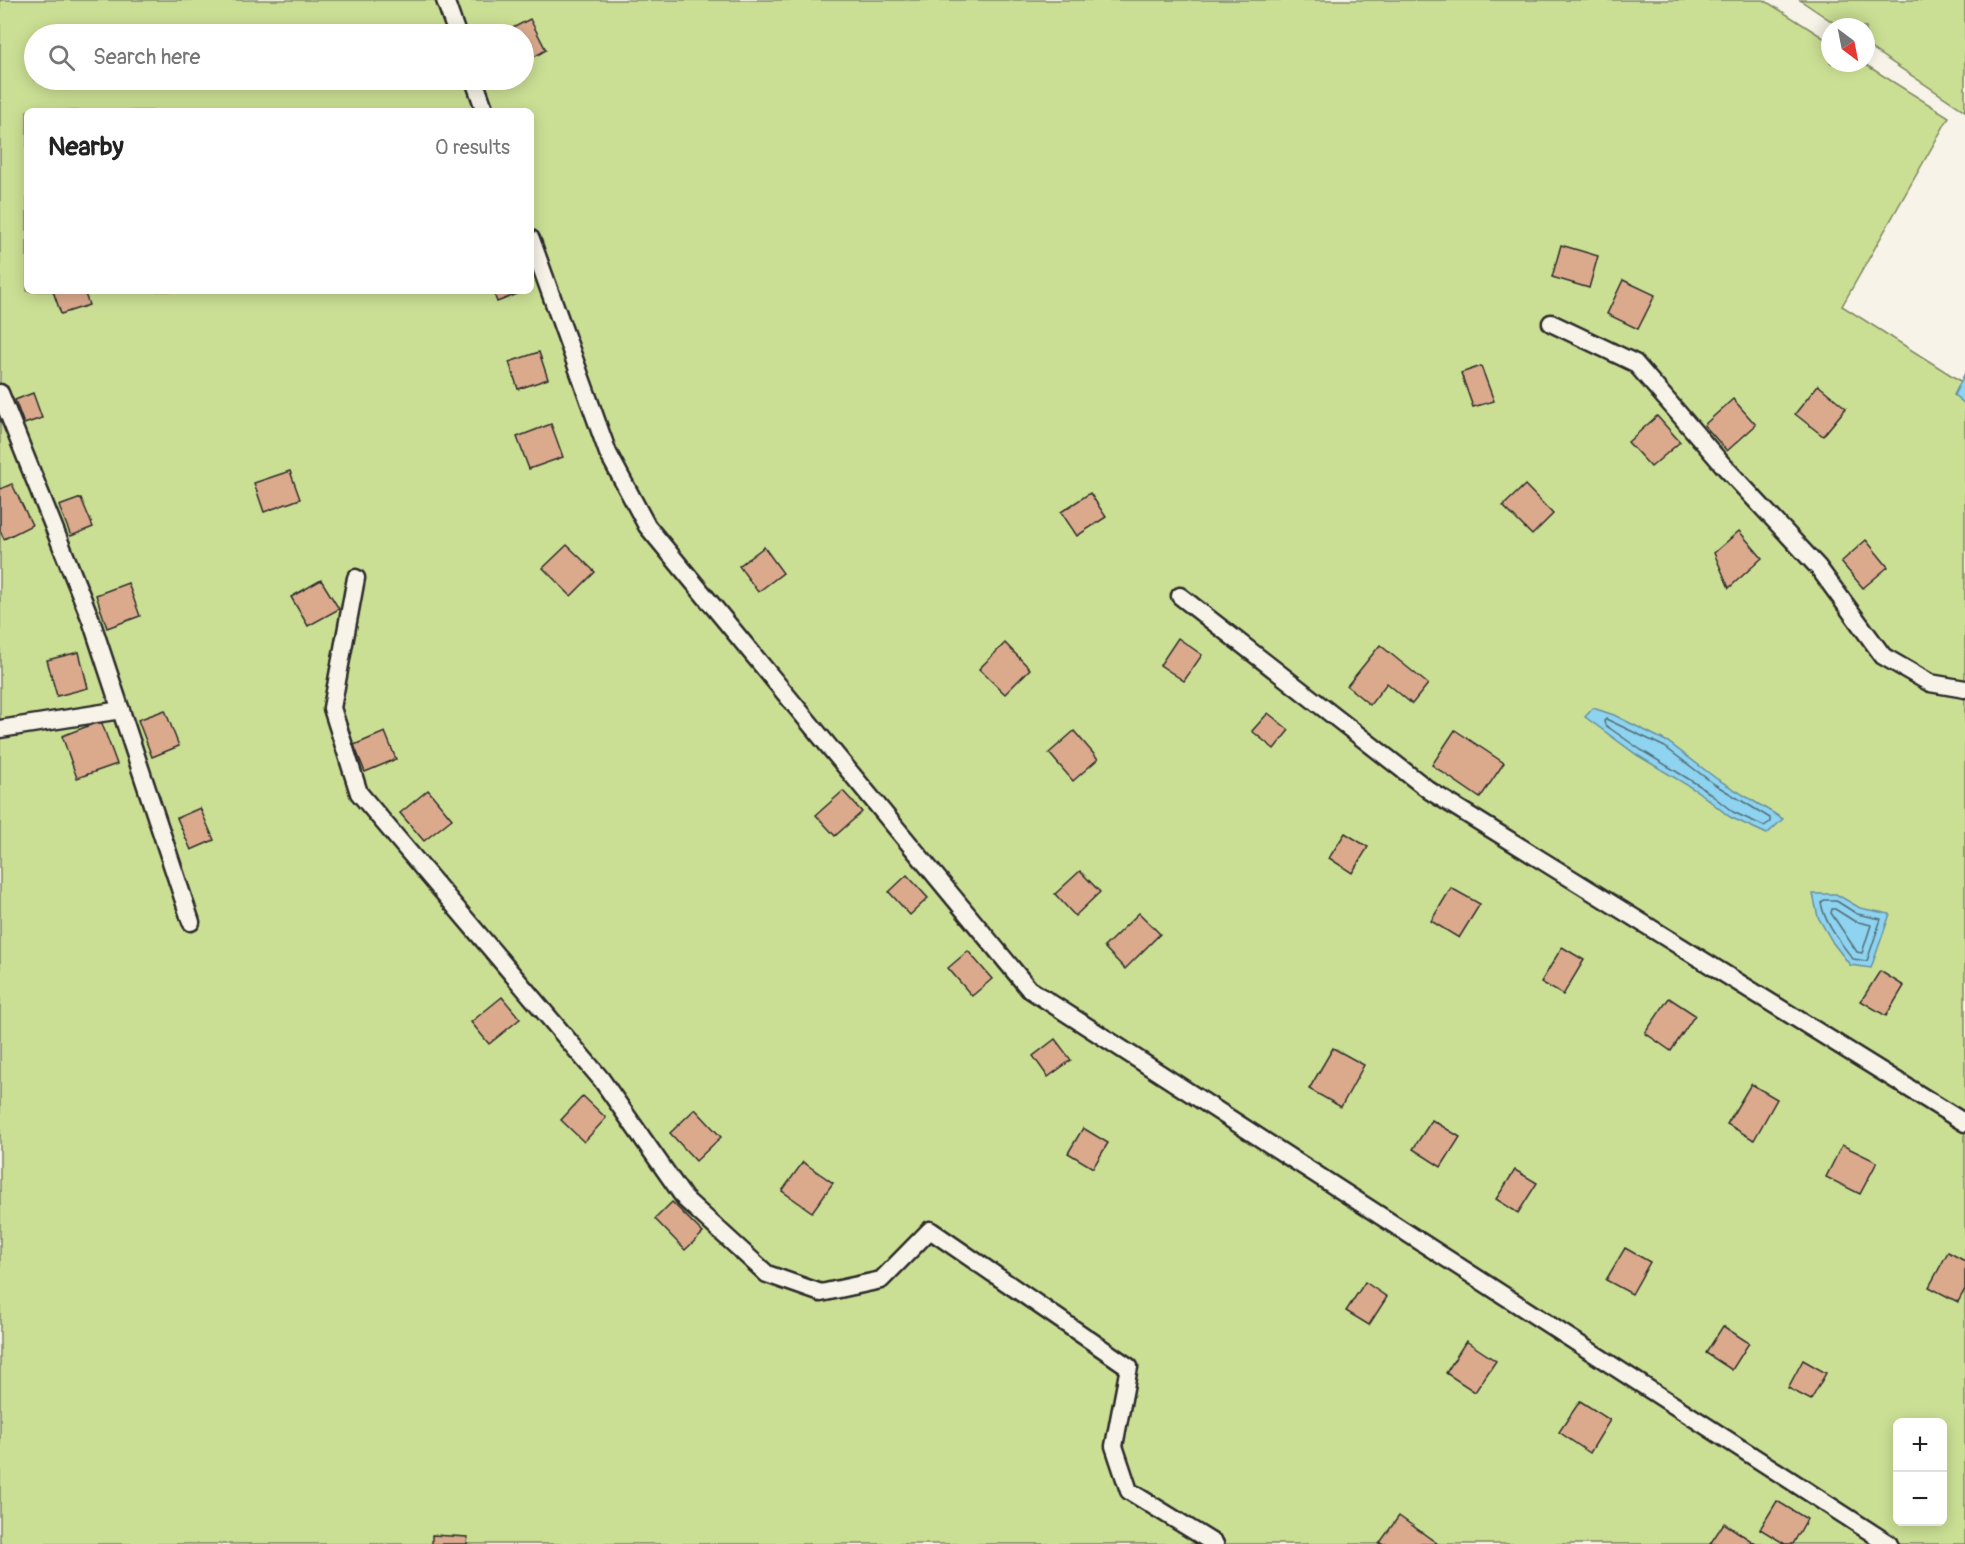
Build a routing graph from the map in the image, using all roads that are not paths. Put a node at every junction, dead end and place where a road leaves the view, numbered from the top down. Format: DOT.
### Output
graph roads {
  1 [pos="445,0"];
  2 [pos="453,24"];
  3 [pos="478,90"];
  4 [pos="484,108"];
  5 [pos="534,246"];
  6 [pos="1551,323"];
  7 [pos="0,393"];
  8 [pos="356,578"];
  9 [pos="1180,596"];
  10 [pos="1965,689"];
  11 [pos="121,710"];
  12 [pos="0,729"];
  13 [pos="191,922"];
  14 [pos="1965,1123"];
  15 [pos="1215,1544"];
  16 [pos="1889,1544"];
  1 -- 2 [label="lane"];
  3 -- 4 [label="lane"];
  5 -- 16 [label="lane"];
  6 -- 10 [label="lane"];
  7 -- 11 [label="lane"];
  8 -- 15 [label="lane"];
  9 -- 14 [label="lane"];
  11 -- 12 [label="lane"];
  11 -- 13 [label="lane"];
}
